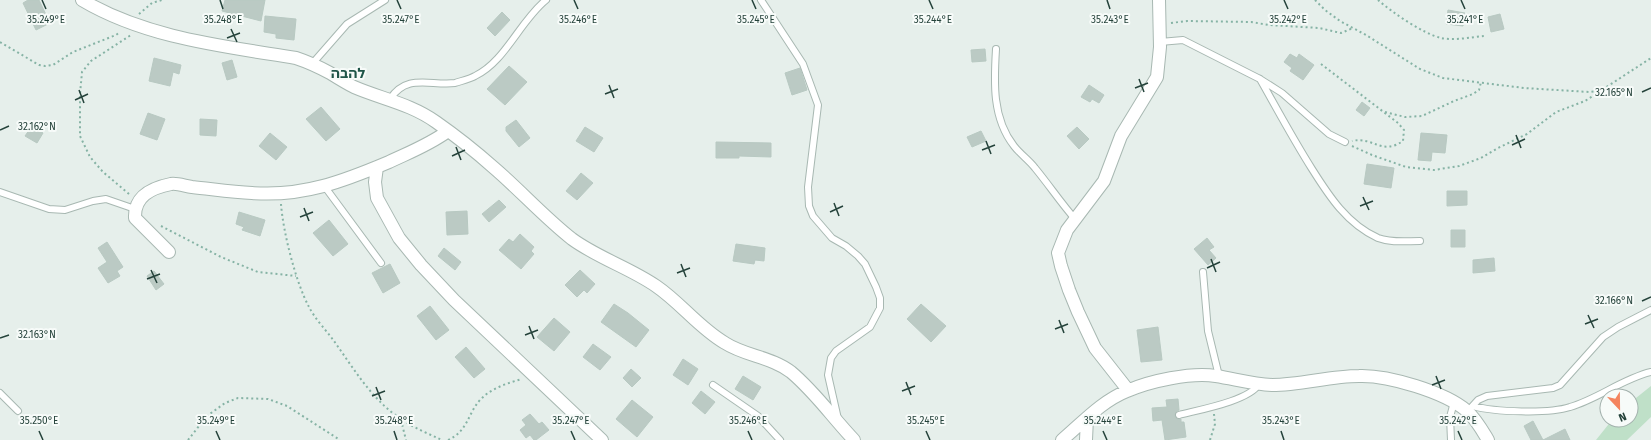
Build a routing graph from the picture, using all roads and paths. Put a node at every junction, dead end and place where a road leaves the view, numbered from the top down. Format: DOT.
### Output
graph roads {
  1 [pos="82,0"];
  2 [pos="162,0"];
  3 [pos="385,0"];
  4 [pos="546,0"];
  5 [pos="761,0"];
  6 [pos="1159,0"];
  7 [pos="1315,0"];
  8 [pos="1378,0"];
  9 [pos="130,22"];
  10 [pos="1159,25"];
  11 [pos="144,26"];
  12 [pos="1353,28"];
  13 [pos="1484,36"];
  14 [pos="0,42"];
  15 [pos="1160,42"];
  16 [pos="996,49"];
  17 [pos="1651,58"];
  18 [pos="312,64"];
  19 [pos="1321,64"];
  20 [pos="1260,78"];
  21 [pos="1482,82"];
  22 [pos="1601,90"];
  23 [pos="390,99"];
  24 [pos="1383,112"];
  25 [pos="448,131"];
  26 [pos="1345,142"];
  27 [pos="377,167"];
  28 [pos="325,187"];
  29 [pos="0,192"];
  30 [pos="280,195"];
  31 [pos="137,205"];
  32 [pos="1075,219"];
  33 [pos="159,225"];
  34 [pos="1420,241"];
  35 [pos="168,252"];
  36 [pos="381,263"];
  37 [pos="1204,272"];
  38 [pos="296,276"];
  39 [pos="1651,310"];
  40 [pos="1651,372"];
  41 [pos="535,376"];
  42 [pos="1219,376"];
  43 [pos="1259,384"];
  44 [pos="714,385"];
  45 [pos="1128,390"];
  46 [pos="0,393"];
  47 [pos="1454,402"];
  48 [pos="1213,406"];
  49 [pos="1470,409"];
  50 [pos="18,411"];
  51 [pos="1179,415"];
  52 [pos="1087,418"];
  53 [pos="401,419"];
  54 [pos="839,424"];
  55 [pos="188,440"];
  56 [pos="340,440"];
  57 [pos="406,440"];
  58 [pos="442,440"];
  59 [pos="448,440"];
  60 [pos="602,440"];
  61 [pos="780,440"];
  62 [pos="854,440"];
  63 [pos="1062,440"];
  64 [pos="1086,440"];
  65 [pos="1210,440"];
  66 [pos="1451,440"];
  67 [pos="1488,440"];
  1 -- 9 [label="street"];
  2 -- 9 [label="path"];
  3 -- 18 [label="lane"];
  4 -- 23 [label="lane"];
  5 -- 54 [label="lane"];
  6 -- 10 [label="street"];
  7 -- 12 [label="path"];
  8 -- 13 [label="path"];
  9 -- 11 [label="street"];
  9 -- 14 [label="path"];
  10 -- 12 [label="path"];
  10 -- 15 [label="street"];
  11 -- 18 [label="street"];
  11 -- 31 [label="path"];
  12 -- 21 [label="path"];
  15 -- 20 [label="lane"];
  15 -- 32 [label="street"];
  16 -- 32 [label="lane"];
  17 -- 22 [label="path"];
  18 -- 23 [label="street"];
  19 -- 24 [label="path"];
  20 -- 26 [label="lane"];
  20 -- 34 [label="lane"];
  21 -- 22 [label="path"];
  21 -- 24 [label="path"];
  22 -- 26 [label="path"];
  23 -- 25 [label="street"];
  24 -- 26 [label="path"];
  25 -- 27 [label="street"];
  25 -- 54 [label="street"];
  27 -- 28 [label="street"];
  27 -- 41 [label="street"];
  28 -- 30 [label="street"];
  28 -- 36 [label="lane"];
  29 -- 31 [label="lane"];
  30 -- 31 [label="street"];
  30 -- 38 [label="path"];
  31 -- 35 [label="street"];
  32 -- 45 [label="street"];
  33 -- 38 [label="path"];
  37 -- 42 [label="lane"];
  38 -- 53 [label="path"];
  39 -- 49 [label="lane"];
  40 -- 49 [label="lane"];
  41 -- 59 [label="path"];
  41 -- 60 [label="street"];
  42 -- 43 [label="street"];
  42 -- 45 [label="street"];
  43 -- 47 [label="street"];
  43 -- 48 [label="lane"];
  44 -- 61 [label="lane"];
  45 -- 52 [label="street"];
  46 -- 50 [label="lane"];
  47 -- 49 [label="street"];
  47 -- 66 [label="lane"];
  48 -- 51 [label="lane"];
  48 -- 65 [label="path"];
  49 -- 67 [label="street"];
  52 -- 63 [label="street"];
  52 -- 64 [label="street"];
  53 -- 57 [label="path"];
  53 -- 58 [label="path"];
  54 -- 62 [label="street"];
  55 -- 56 [label="path"];
}
